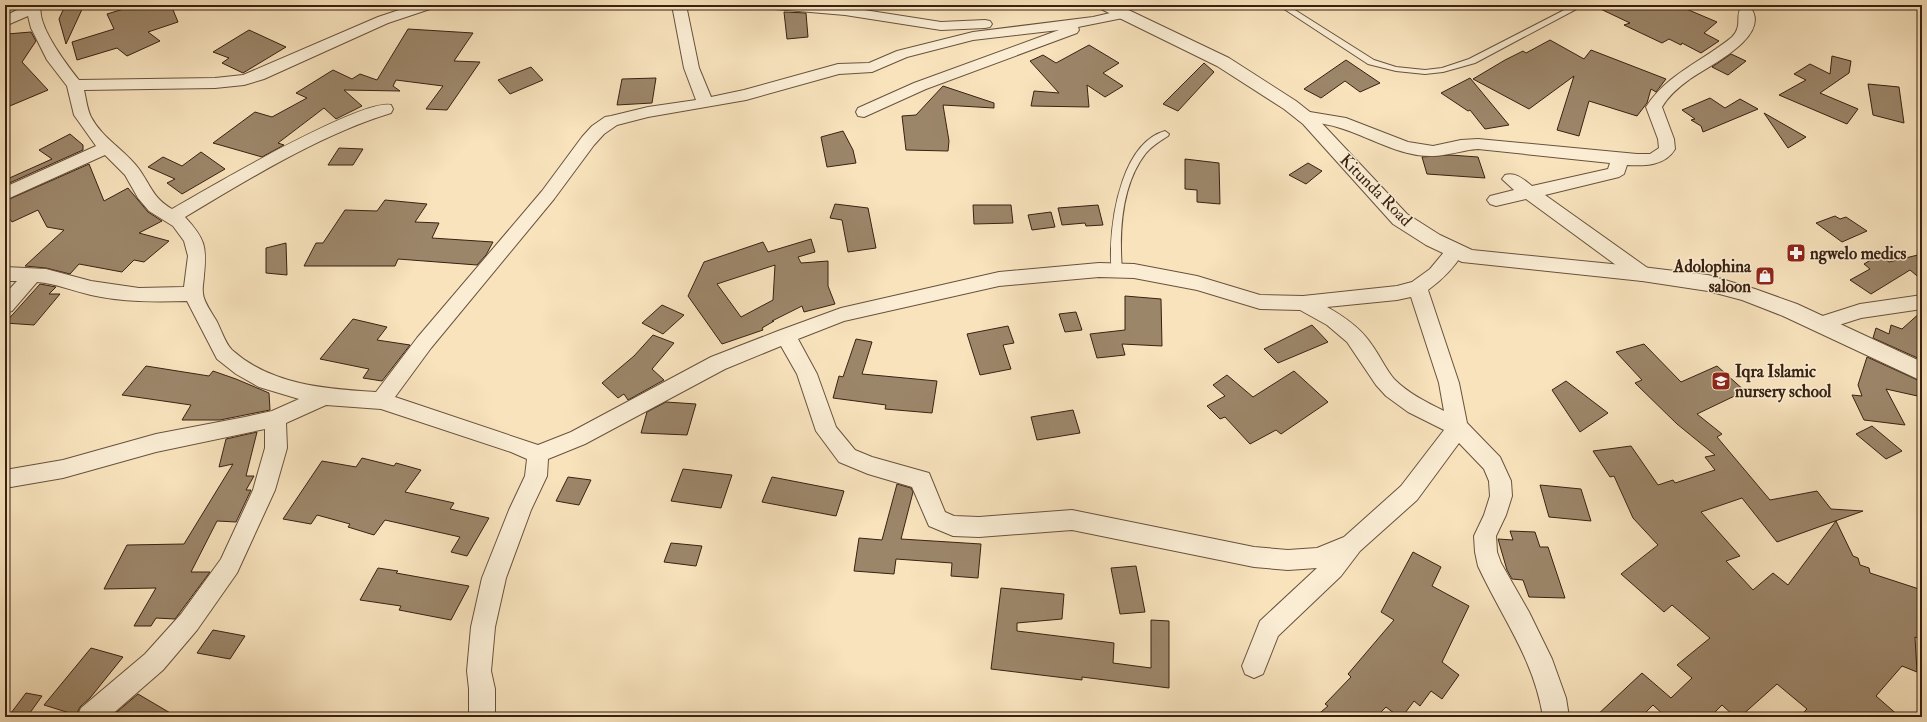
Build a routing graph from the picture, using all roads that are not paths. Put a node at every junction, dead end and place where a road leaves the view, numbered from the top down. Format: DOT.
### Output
graph roads {
  1 [pos="428,5"];
  2 [pos="679,5"];
  3 [pos="775,5"];
  4 [pos="1105,5"];
  5 [pos="1282,5"];
  6 [pos="1580,5"];
  7 [pos="32,6"];
  8 [pos="1746,11"];
  9 [pos="1123,14"];
  10 [pos="1093,21"];
  11 [pos="5,22"];
  12 [pos="75,85"];
  13 [pos="706,104"];
  14 [pos="385,109"];
  15 [pos="864,112"];
  16 [pos="1304,116"];
  17 [pos="1165,134"];
  18 [pos="107,147"];
  19 [pos="1619,160"];
  20 [pos="1511,179"];
  21 [pos="1528,191"];
  22 [pos="5,194"];
  23 [pos="1496,200"];
  24 [pos="172,217"];
  25 [pos="1455,251"];
  26 [pos="1117,271"];
  27 [pos="5,274"];
  28 [pos="31,274"];
  29 [pos="1642,274"];
  30 [pos="1418,288"];
  31 [pos="193,294"];
  32 [pos="1922,302"];
  33 [pos="1302,303"];
  34 [pos="5,306"];
  35 [pos="1820,324"];
  36 [pos="784,336"];
  37 [pos="1922,372"];
  38 [pos="325,397"];
  39 [pos="381,402"];
  40 [pos="276,418"];
  41 [pos="1457,428"];
  42 [pos="538,454"];
  43 [pos="5,479"];
  44 [pos="1352,544"];
  45 [pos="1254,666"];
  46 [pos="90,717"];
  47 [pos="482,717"];
  48 [pos="1556,717"];
  1 -- 12 [label="street"];
  2 -- 13 [label="street"];
  3 -- 10 [label="street"];
  4 -- 9 [label="street, Kitunda Road"];
  5 -- 6 [label="lane"];
  7 -- 11 [label="street"];
  7 -- 12 [label="street"];
  8 -- 19 [label="street"];
  9 -- 10 [label="street"];
  9 -- 16 [label="street, Kitunda Road"];
  10 -- 13 [label="street"];
  10 -- 15 [label="street"];
  12 -- 18 [label="street"];
  13 -- 39 [label="street"];
  14 -- 24 [label="street"];
  16 -- 19 [label="street"];
  16 -- 25 [label="street, Kitunda Road"];
  17 -- 26 [label="lane"];
  18 -- 22 [label="street"];
  18 -- 24 [label="street"];
  19 -- 21 [label="street"];
  20 -- 21 [label="street"];
  21 -- 23 [label="street"];
  21 -- 29 [label="street"];
  24 -- 31 [label="street"];
  25 -- 29 [label="street, Kitunda Road"];
  25 -- 30 [label="street"];
  26 -- 33 [label="street"];
  26 -- 36 [label="street"];
  27 -- 28 [label="street"];
  28 -- 31 [label="street"];
  28 -- 34 [label="street"];
  29 -- 35 [label="street, Kitunda Road"];
  30 -- 33 [label="street"];
  30 -- 41 [label="street"];
  31 -- 38 [label="street"];
  32 -- 35 [label="street"];
  33 -- 41 [label="street"];
  35 -- 37 [label="street, Kitunda Road"];
  36 -- 42 [label="street"];
  36 -- 44 [label="street"];
  38 -- 39 [label="street"];
  38 -- 40 [label="street"];
  39 -- 42 [label="street"];
  40 -- 43 [label="street"];
  40 -- 46 [label="street"];
  41 -- 44 [label="street"];
  41 -- 48 [label="street"];
  42 -- 47 [label="street"];
  44 -- 45 [label="street"];
}
